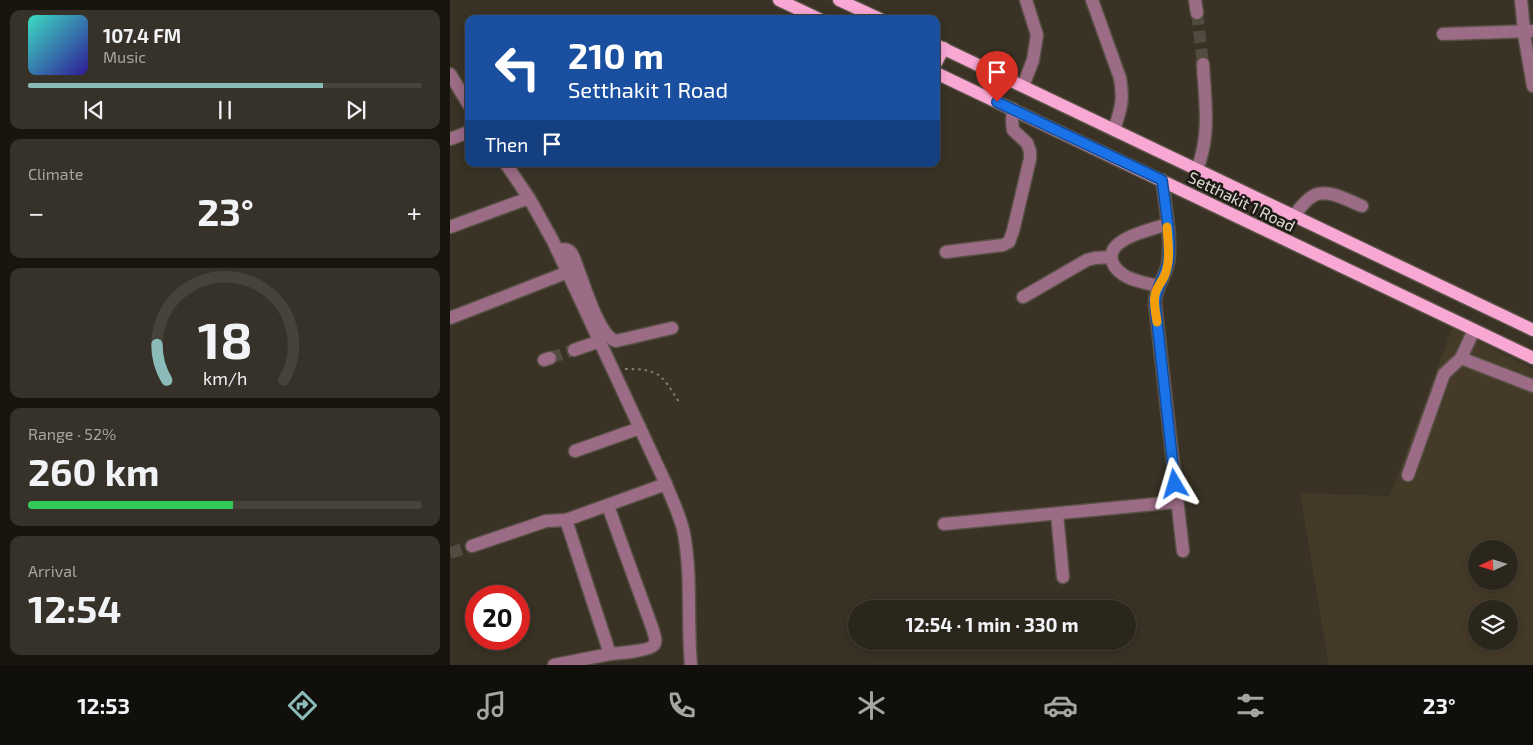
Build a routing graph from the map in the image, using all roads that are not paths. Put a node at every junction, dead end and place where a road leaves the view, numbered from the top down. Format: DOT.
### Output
graph roads {
  1 [pos="778,0"];
  2 [pos="839,0"];
  3 [pos="1026,0"];
  4 [pos="1092,0"];
  5 [pos="1195,0"];
  6 [pos="1521,0"];
  7 [pos="1197,13"];
  8 [pos="810,15"];
  9 [pos="871,15"];
  10 [pos="1529,31"];
  11 [pos="1443,34"];
  12 [pos="940,46"];
  13 [pos="1203,64"];
  14 [pos="450,74"];
  15 [pos="940,75"];
  16 [pos="1023,86"];
  17 [pos="1533,86"];
  18 [pos="465,98"];
  19 [pos="1013,109"];
  20 [pos="1114,130"];
  21 [pos="465,133"];
  22 [pos="450,139"];
  23 [pos="508,167"];
  24 [pos="1197,170"];
  25 [pos="1162,180"];
  26 [pos="529,198"];
  27 [pos="1362,206"];
  28 [pos="1294,216"];
  29 [pos="1167,224"];
  30 [pos="450,227"];
  31 [pos="557,250"];
  32 [pos="946,252"];
  33 [pos="1112,257"];
  34 [pos="568,272"];
  35 [pos="1158,286"];
  36 [pos="1023,297"];
  37 [pos="450,318"];
  38 [pos="672,328"];
  39 [pos="1474,330"];
  40 [pos="1533,330"];
  41 [pos="600,341"];
  42 [pos="574,350"];
  43 [pos="1461,358"];
  44 [pos="1533,358"];
  45 [pos="1533,386"];
  46 [pos="640,428"];
  47 [pos="575,451"];
  48 [pos="1408,475"];
  49 [pos="666,484"];
  50 [pos="1177,502"];
  51 [pos="608,506"];
  52 [pos="1057,514"];
  53 [pos="566,520"];
  54 [pos="944,524"];
  55 [pos="472,546"];
  56 [pos="1183,551"];
  57 [pos="1063,577"];
  58 [pos="610,654"];
  59 [pos="554,665"];
  60 [pos="691,665"];
  1 -- 8 [label="main road"];
  2 -- 9 [label="main road"];
  3 -- 16 [label="street"];
  4 -- 20 [label="street"];
  5 -- 7 [label="street"];
  6 -- 10 [label="street"];
  10 -- 11 [label="street"];
  10 -- 17 [label="street"];
  12 -- 16 [label="main road, Setthakit 1 Road"];
  13 -- 24 [label="street"];
  14 -- 18 [label="street"];
  15 -- 19 [label="main road, Setthakit 1 Road"];
  16 -- 20 [label="main road, Setthakit 1 Road"];
  19 -- 25 [label="main road, Setthakit 1 Road"];
  19 -- 32 [label="street"];
  20 -- 24 [label="main road, Setthakit 1 Road"];
  21 -- 22 [label="street"];
  23 -- 26 [label="street"];
  24 -- 28 [label="main road, Setthakit 1 Road"];
  25 -- 29 [label="street"];
  25 -- 39 [label="main road, Setthakit 1 Road"];
  26 -- 30 [label="street"];
  26 -- 31 [label="street"];
  27 -- 28 [label="street"];
  28 -- 40 [label="main road, Setthakit 1 Road"];
  29 -- 33 [label="street"];
  29 -- 35 [label="street"];
  31 -- 34 [label="street"];
  31 -- 38 [label="street"];
  33 -- 35 [label="street"];
  33 -- 36 [label="street"];
  34 -- 37 [label="street"];
  34 -- 41 [label="street"];
  35 -- 50 [label="street"];
  39 -- 43 [label="street"];
  39 -- 44 [label="main road, Setthakit 1 Road"];
  41 -- 42 [label="street"];
  41 -- 46 [label="street"];
  43 -- 45 [label="street"];
  43 -- 48 [label="street"];
  46 -- 47 [label="street"];
  46 -- 49 [label="street"];
  49 -- 51 [label="street"];
  49 -- 60 [label="street"];
  50 -- 52 [label="street"];
  50 -- 56 [label="street"];
  51 -- 53 [label="street"];
  51 -- 58 [label="street"];
  52 -- 54 [label="street"];
  52 -- 57 [label="street"];
  53 -- 55 [label="street"];
  53 -- 58 [label="street"];
  58 -- 59 [label="street"];
}
